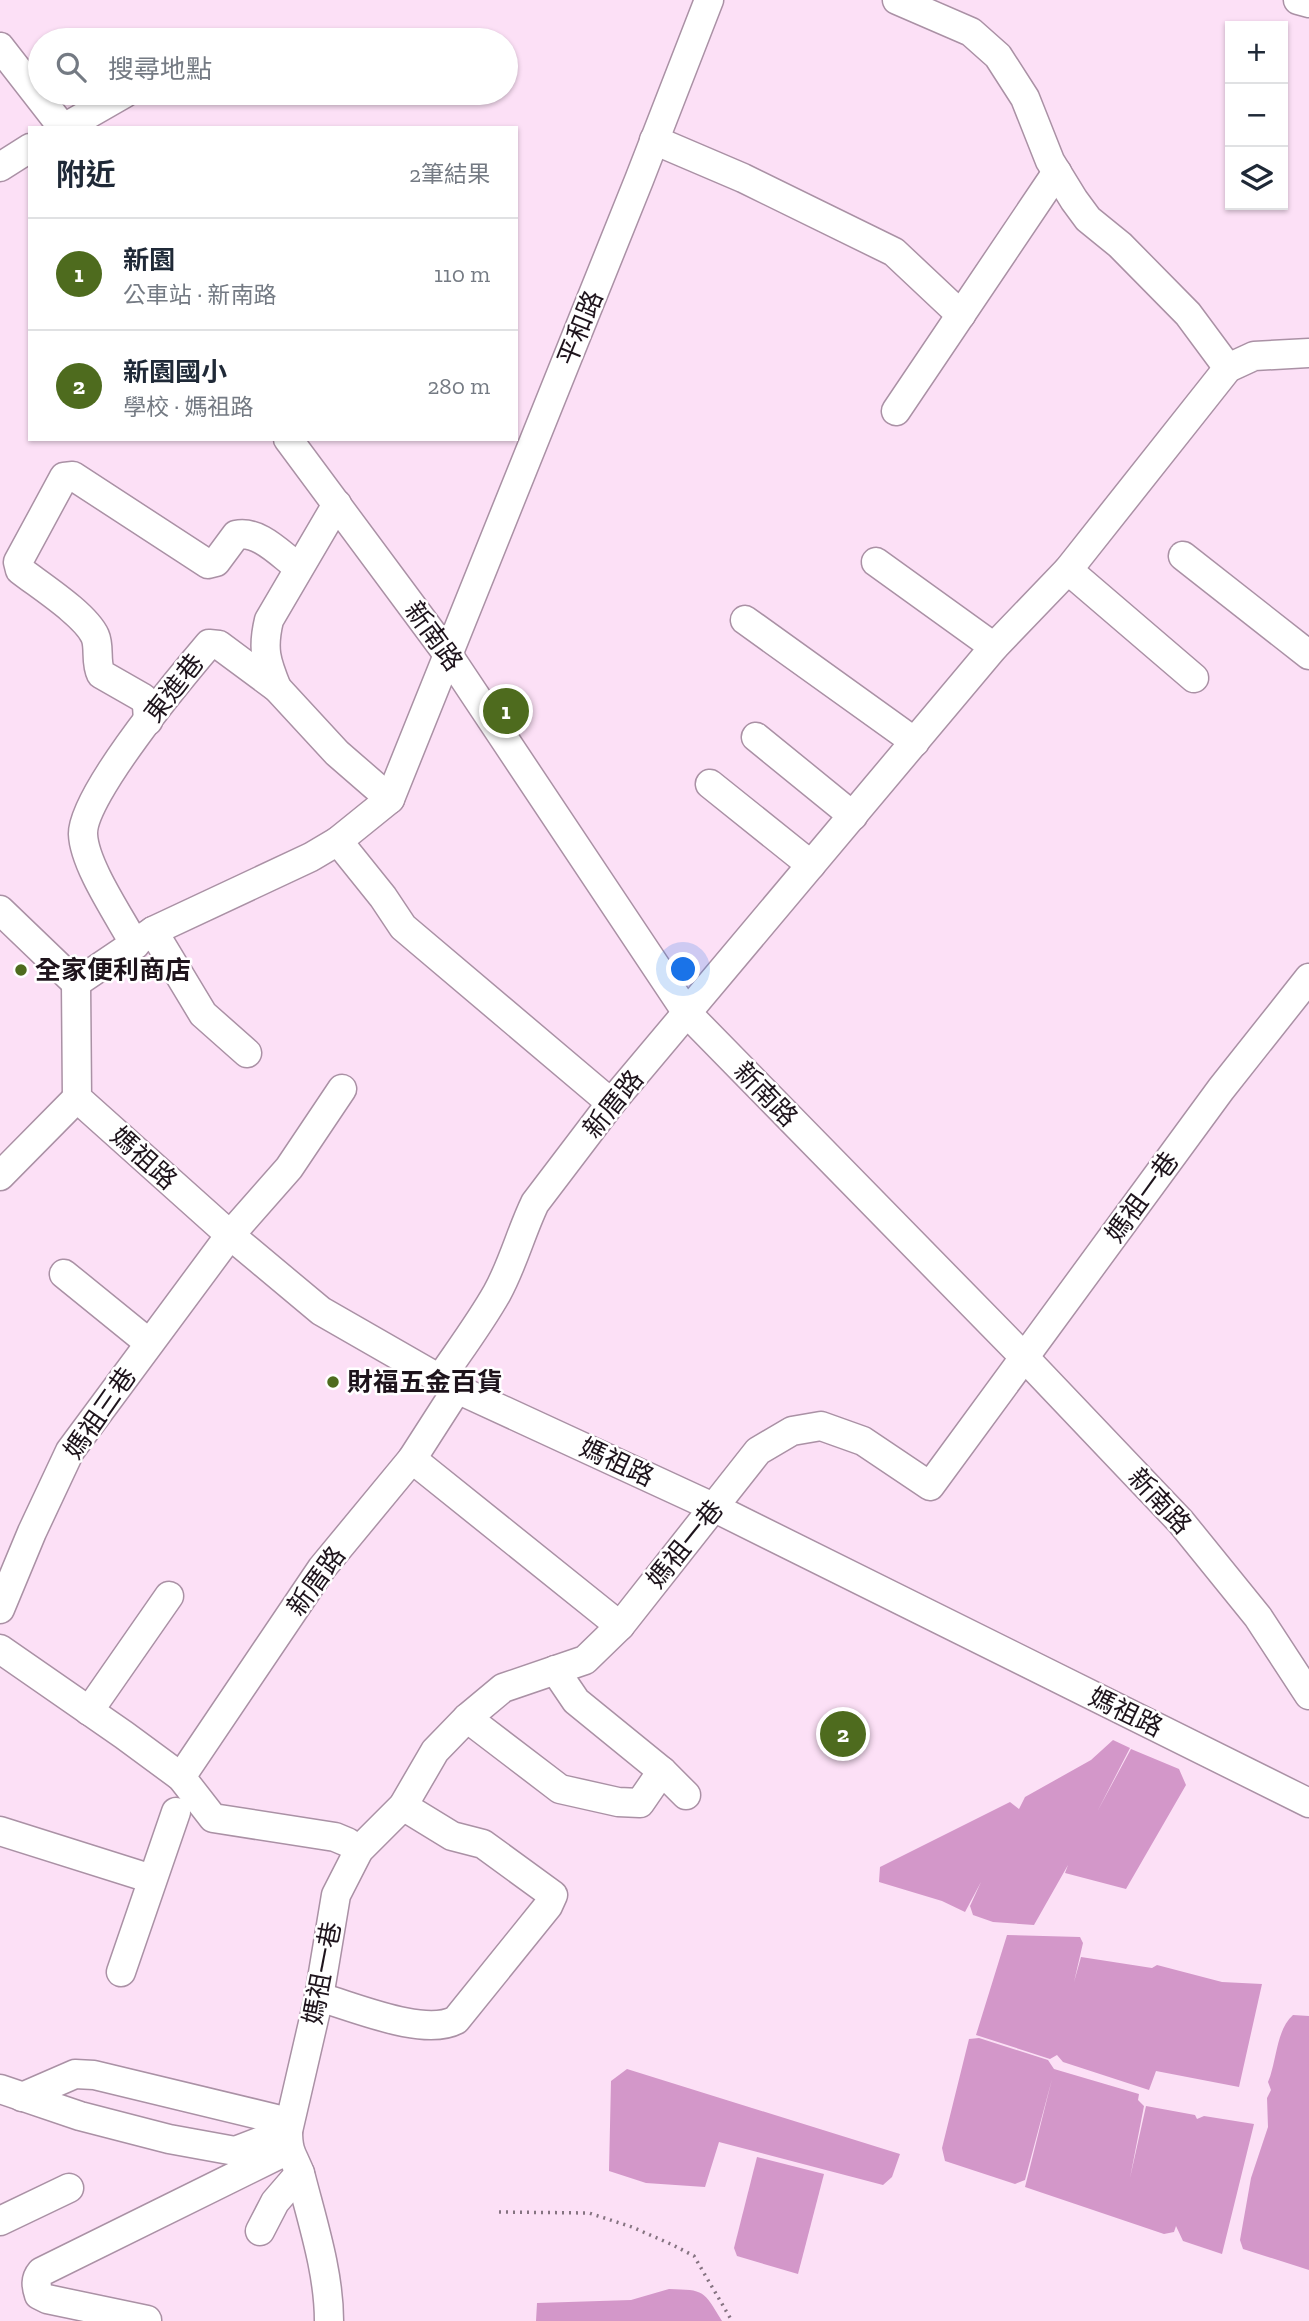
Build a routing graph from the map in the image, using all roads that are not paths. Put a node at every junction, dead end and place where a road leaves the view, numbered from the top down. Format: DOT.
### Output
graph roads {
  1 [pos="709,0"];
  2 [pos="897,0"];
  3 [pos="1298,0"];
  4 [pos="1309,3"];
  5 [pos="0,47"];
  6 [pos="28,83"];
  7 [pos="45,105"];
  8 [pos="104,105"];
  9 [pos="61,126"];
  10 [pos="67,126"];
  11 [pos="654,140"];
  12 [pos="28,149"];
  13 [pos="0,167"];
  14 [pos="1057,172"];
  15 [pos="961,314"];
  16 [pos="1309,353"];
  17 [pos="1228,368"];
  18 [pos="896,411"];
  19 [pos="290,441"];
  20 [pos="337,503"];
  21 [pos="1184,556"];
  22 [pos="877,562"];
  23 [pos="298,567"];
  24 [pos="1068,570"];
  25 [pos="745,620"];
  26 [pos="994,647"];
  27 [pos="1309,654"];
  28 [pos="449,656"];
  29 [pos="1194,678"];
  30 [pos="277,688"];
  31 [pos="148,721"];
  32 [pos="756,737"];
  33 [pos="915,742"];
  34 [pos="709,784"];
  35 [pos="390,799"];
  36 [pos="853,816"];
  37 [pos="338,841"];
  38 [pos="811,865"];
  39 [pos="0,910"];
  40 [pos="144,938"];
  41 [pos="1309,978"];
  42 [pos="76,982"];
  43 [pos="687,1013"];
  44 [pos="247,1053"];
  45 [pos="342,1088"];
  46 [pos="77,1098"];
  47 [pos="611,1103"];
  48 [pos="0,1176"];
  49 [pos="230,1235"];
  50 [pos="64,1274"];
  51 [pos="149,1343"];
  52 [pos="1025,1357"];
  53 [pos="449,1384"];
  54 [pos="412,1459"];
  55 [pos="715,1507"];
  56 [pos="169,1596"];
  57 [pos="0,1609"];
  58 [pos="620,1626"];
  59 [pos="0,1648"];
  60 [pos="555,1670"];
  61 [pos="1309,1695"];
  62 [pos="89,1712"];
  63 [pos="467,1718"];
  64 [pos="663,1771"];
  65 [pos="181,1777"];
  66 [pos="686,1795"];
  67 [pos="1309,1803"];
  68 [pos="403,1806"];
  69 [pos="176,1812"];
  70 [pos="0,1831"];
  71 [pos="359,1850"];
  72 [pos="152,1879"];
  73 [pos="121,1972"];
  74 [pos="319,1997"];
  75 [pos="11,2093"];
  76 [pos="291,2144"];
  77 [pos="69,2188"];
  78 [pos="0,2221"];
  79 [pos="260,2231"];
  80 [pos="147,2320"];
  81 [pos="329,2321"];
  1 -- 11 [label="street, 平和路"];
  2 -- 14 [label="street"];
  3 -- 4 [label="street"];
  5 -- 6 [label="street"];
  7 -- 9 [label="street"];
  8 -- 10 [label="street"];
  11 -- 15 [label="street"];
  11 -- 28 [label="street, 平和路"];
  12 -- 13 [label="street"];
  14 -- 15 [label="street"];
  14 -- 17 [label="street"];
  15 -- 18 [label="street"];
  16 -- 17 [label="street"];
  17 -- 24 [label="street, 新厝路"];
  19 -- 20 [label="street, 新南路"];
  20 -- 23 [label="street"];
  20 -- 28 [label="street, 新南路"];
  21 -- 27 [label="street"];
  22 -- 26 [label="street"];
  23 -- 30 [label="street"];
  23 -- 31 [label="street"];
  24 -- 26 [label="street, 新厝路"];
  24 -- 29 [label="street"];
  25 -- 33 [label="street"];
  26 -- 33 [label="street, 新厝路"];
  28 -- 35 [label="street, 平和路"];
  28 -- 43 [label="street, 新南路"];
  30 -- 31 [label="street, 東進巷"];
  30 -- 35 [label="street, 東進巷"];
  31 -- 40 [label="street, 東進巷"];
  32 -- 36 [label="street"];
  33 -- 36 [label="street, 新厝路"];
  34 -- 38 [label="street"];
  35 -- 37 [label="street"];
  36 -- 38 [label="street, 新厝路"];
  37 -- 40 [label="street"];
  37 -- 47 [label="street"];
  38 -- 43 [label="street, 新厝路"];
  39 -- 42 [label="street"];
  40 -- 42 [label="street"];
  40 -- 44 [label="street, 東進巷"];
  41 -- 52 [label="street, 媽祖一巷"];
  42 -- 46 [label="street"];
  43 -- 47 [label="street, 新厝路"];
  43 -- 52 [label="street, 新南路"];
  45 -- 49 [label="street, 媽祖三巷"];
  46 -- 48 [label="street"];
  46 -- 49 [label="street, 媽祖路"];
  47 -- 53 [label="street, 新厝路"];
  49 -- 51 [label="street, 媽祖三巷"];
  49 -- 53 [label="street, 媽祖路"];
  50 -- 51 [label="street"];
  51 -- 57 [label="street, 媽祖三巷"];
  52 -- 55 [label="street, 媽祖一巷"];
  52 -- 61 [label="street, 新南路"];
  53 -- 54 [label="street, 新厝路"];
  53 -- 55 [label="street, 媽祖路"];
  54 -- 58 [label="street"];
  54 -- 65 [label="street, 新厝路"];
  55 -- 58 [label="street, 媽祖一巷"];
  55 -- 67 [label="street, 媽祖路"];
  56 -- 62 [label="street"];
  58 -- 60 [label="street, 媽祖一巷"];
  59 -- 62 [label="street"];
  60 -- 63 [label="street, 媽祖一巷"];
  60 -- 64 [label="street"];
  62 -- 65 [label="street"];
  63 -- 64 [label="street"];
  63 -- 68 [label="street, 媽祖一巷"];
  64 -- 66 [label="street"];
  65 -- 71 [label="street"];
  68 -- 71 [label="street, 媽祖一巷"];
  68 -- 74 [label="street"];
  69 -- 72 [label="street"];
  70 -- 72 [label="street"];
  71 -- 74 [label="street, 媽祖一巷"];
  72 -- 73 [label="street"];
  74 -- 76 [label="street, 媽祖一巷"];
  75 -- 76 [label="street"];
  75 -- 76 [label="street"];
  76 -- 79 [label="street"];
  76 -- 80 [label="street"];
  76 -- 81 [label="street, 媽祖一巷"];
  77 -- 78 [label="street"];
}
